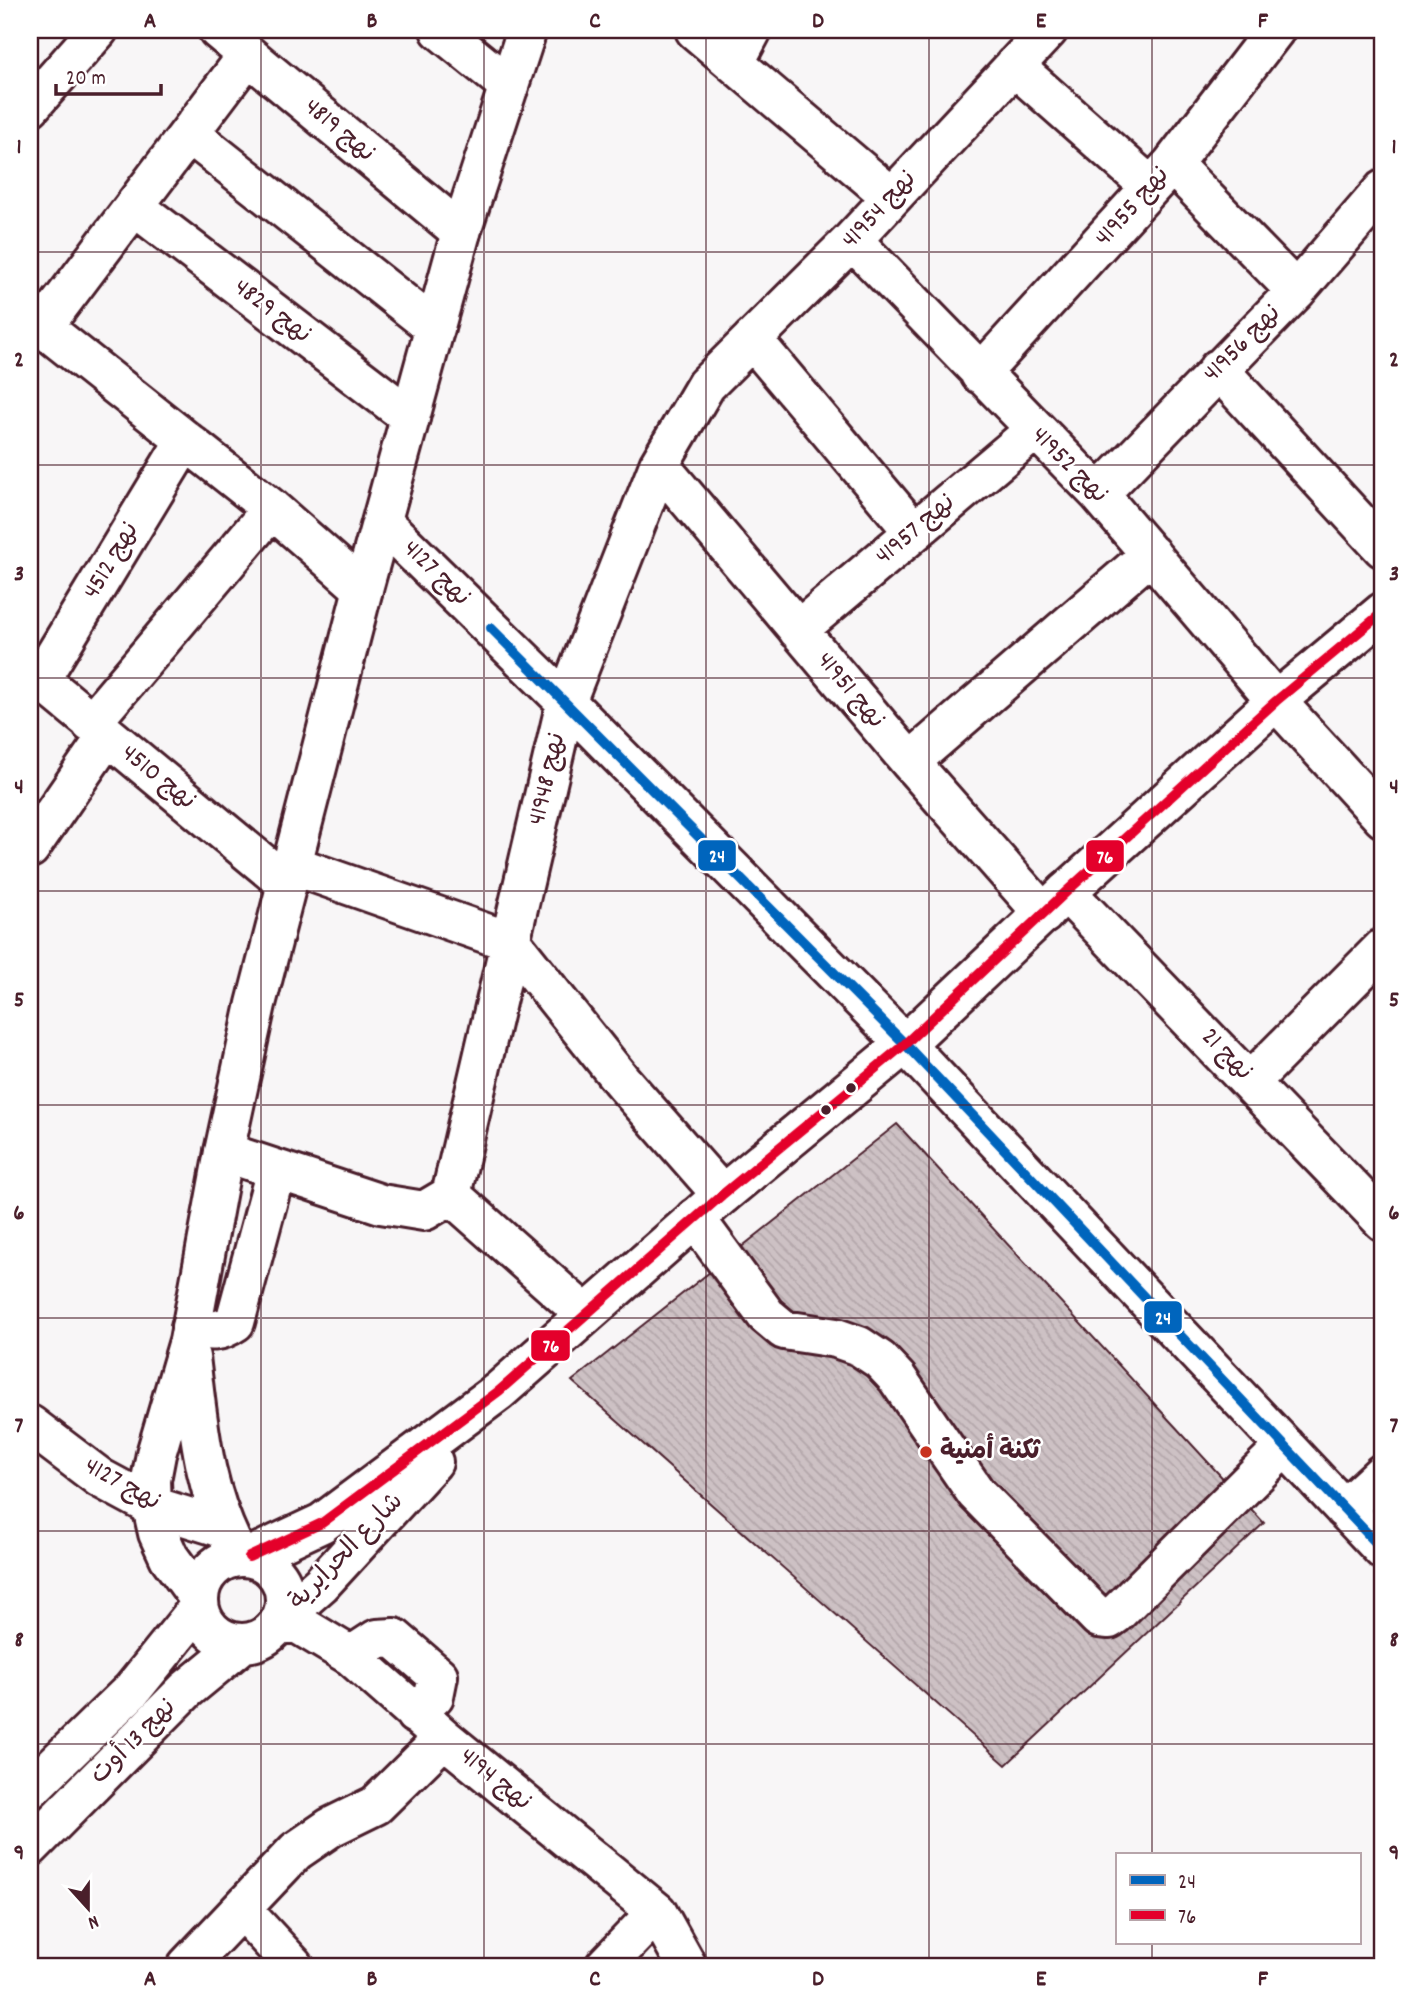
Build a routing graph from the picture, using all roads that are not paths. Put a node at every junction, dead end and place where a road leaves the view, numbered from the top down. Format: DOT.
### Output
graph roads {
  1 [pos="98,30"];
  2 [pos="218,30"];
  3 [pos="440,30"];
  4 [pos="527,30"];
  5 [pos="695,30"];
  6 [pos="1048,30"];
  7 [pos="1275,30"];
  8 [pos="744,46"];
  9 [pos="248,55"];
  10 [pos="1014,66"];
  11 [pos="509,86"];
  12 [pos="30,107"];
  13 [pos="191,135"];
  14 [pos="1162,176"];
  15 [pos="892,197"];
  16 [pos="135,208"];
  17 [pos="1377,211"];
  18 [pos="461,232"];
  19 [pos="852,240"];
  20 [pos="1296,291"];
  21 [pos="36,322"];
  22 [pos="435,328"];
  23 [pos="752,339"];
  24 [pos="1218,369"];
  25 [pos="980,374"];
  26 [pos="706,385"];
  27 [pos="410,417"];
  28 [pos="1034,431"];
  29 [pos="185,441"];
  30 [pos="659,465"];
  31 [pos="1098,494"];
  32 [pos="272,509"];
  33 [pos="382,522"];
  34 [pos="914,531"];
  35 [pos="1383,548"];
  36 [pos="1151,554"];
  37 [pos="363,589"];
  38 [pos="1383,611"];
  39 [pos="798,629"];
  40 [pos="35,676"];
  41 [pos="1276,701"];
  42 [pos="566,702"];
  43 [pos="99,730"];
  44 [pos="910,762"];
  45 [pos="1383,818"];
  46 [pos="30,848"];
  47 [pos="290,874"];
  48 [pos="1055,903"];
  49 [pos="511,942"];
  50 [pos="1383,948"];
  51 [pos="905,1044"];
  52 [pos="1251,1081"];
  53 [pos="224,1152"];
  54 [pos="276,1170"];
  55 [pos="451,1195"];
  56 [pos="708,1206"];
  57 [pos="1383,1221"];
  58 [pos="585,1314"];
  59 [pos="190,1334"];
  60 [pos="499,1391"];
  61 [pos="30,1425"];
  62 [pos="1285,1446"];
  63 [pos="1383,1473"];
  64 [pos="152,1506"];
  65 [pos="1344,1509"];
  66 [pos="237,1547"];
  67 [pos="1383,1550"];
  68 [pos="198,1602"];
  69 [pos="279,1622"];
  70 [pos="243,1643"];
  71 [pos="444,1738"];
  72 [pos="30,1789"];
  73 [pos="30,1847"];
  74 [pos="242,1909"];
  75 [pos="657,1912"];
  76 [pos="187,1966"];
  77 [pos="294,1966"];
  78 [pos="605,1966"];
  79 [pos="687,1966"];
  1 -- 12 [label="street"];
  2 -- 9 [label="street, نهج 4819"];
  3 -- 11 [label="street"];
  4 -- 11 [label="street"];
  5 -- 8 [label="street"];
  6 -- 10 [label="street, نهج 41954"];
  7 -- 14 [label="street, نهج 41955"];
  8 -- 15 [label="street"];
  9 -- 13 [label="street"];
  9 -- 18 [label="street, نهج 4819"];
  10 -- 14 [label="street"];
  10 -- 15 [label="street, نهج 41954"];
  11 -- 18 [label="street"];
  13 -- 16 [label="street"];
  13 -- 22 [label="street"];
  14 -- 20 [label="street"];
  14 -- 25 [label="street, نهج 41955"];
  15 -- 19 [label="street, نهج 41954"];
  16 -- 21 [label="street"];
  16 -- 27 [label="street, نهج 4829"];
  17 -- 20 [label="street, نهج 41956"];
  18 -- 22 [label="street"];
  19 -- 23 [label="street, نهج 41954"];
  19 -- 25 [label="street, نهج 41952"];
  20 -- 24 [label="street, نهج 41956"];
  21 -- 29 [label="street"];
  22 -- 27 [label="street"];
  23 -- 26 [label="street, نهج 41954"];
  23 -- 34 [label="street"];
  24 -- 31 [label="street, نهج 41956"];
  24 -- 35 [label="street"];
  25 -- 28 [label="street, نهج 41952"];
  26 -- 30 [label="street, نهج 41948"];
  27 -- 33 [label="street"];
  28 -- 31 [label="street, نهج 41952"];
  28 -- 34 [label="street, نهج 41957"];
  29 -- 32 [label="street"];
  29 -- 40 [label="street, نهج 4512"];
  30 -- 39 [label="street, نهج 41951"];
  30 -- 42 [label="street, نهج 41948"];
  31 -- 36 [label="street, نهج 41952"];
  32 -- 37 [label="street"];
  32 -- 43 [label="street"];
  33 -- 37 [label="street"];
  33 -- 42 [label="street, نهج 4127"];
  34 -- 39 [label="street, نهج 41957"];
  36 -- 41 [label="street, نهج 41952"];
  36 -- 44 [label="street"];
  37 -- 47 [label="street"];
  38 -- 41 [label="street, شارع الحرايرية"];
  39 -- 44 [label="street, نهج 41951"];
  40 -- 43 [label="street, نهج 4510"];
  41 -- 45 [label="street, نهج 41952"];
  41 -- 48 [label="street, شارع الحرايرية"];
  42 -- 49 [label="street, نهج 41948"];
  42 -- 51 [label="street, نهج 4127"];
  43 -- 46 [label="street"];
  43 -- 47 [label="street, نهج 4510"];
  44 -- 48 [label="street, نهج 41951"];
  47 -- 49 [label="street, نهج 4510"];
  47 -- 53 [label="street"];
  48 -- 51 [label="street, شارع الحرايرية"];
  48 -- 52 [label="street, نهج 21"];
  49 -- 55 [label="street, نهج 41948"];
  49 -- 56 [label="street"];
  50 -- 52 [label="street"];
  51 -- 56 [label="street, شارع الحرايرية"];
  51 -- 62 [label="street, نهج 4127"];
  52 -- 57 [label="street, نهج 21"];
  53 -- 54 [label="street"];
  53 -- 59 [label="street"];
  54 -- 55 [label="street"];
  54 -- 59 [label="street"];
  55 -- 58 [label="street"];
  56 -- 58 [label="street, شارع الحرايرية"];
  56 -- 62 [label="street"];
  58 -- 60 [label="street, شارع الحرايرية"];
  59 -- 64 [label="street"];
  59 -- 66 [label="street"];
  60 -- 66 [label="street, شارع الحرايرية"];
  60 -- 69 [label="street, شارع الحرايرية"];
  61 -- 64 [label="street, نهج 4127"];
  62 -- 65 [label="street, نهج 4127"];
  63 -- 65 [label="street"];
  64 -- 66 [label="street, نهج 4127"];
  64 -- 68 [label="street"];
  65 -- 67 [label="street, نهج 4127"];
  66 -- 68 [label="street"];
  66 -- 69 [label="street"];
  68 -- 70 [label="street"];
  68 -- 72 [label="street, نهج 13 أوت"];
  69 -- 70 [label="street"];
  69 -- 71 [label="street, نهج 4194"];
  70 -- 73 [label="street, نهج 13 أوت"];
  71 -- 74 [label="street"];
  71 -- 75 [label="street, نهج 4194"];
  74 -- 76 [label="street"];
  74 -- 77 [label="street"];
  75 -- 78 [label="street"];
  75 -- 79 [label="street, نهج 4194"];
}
